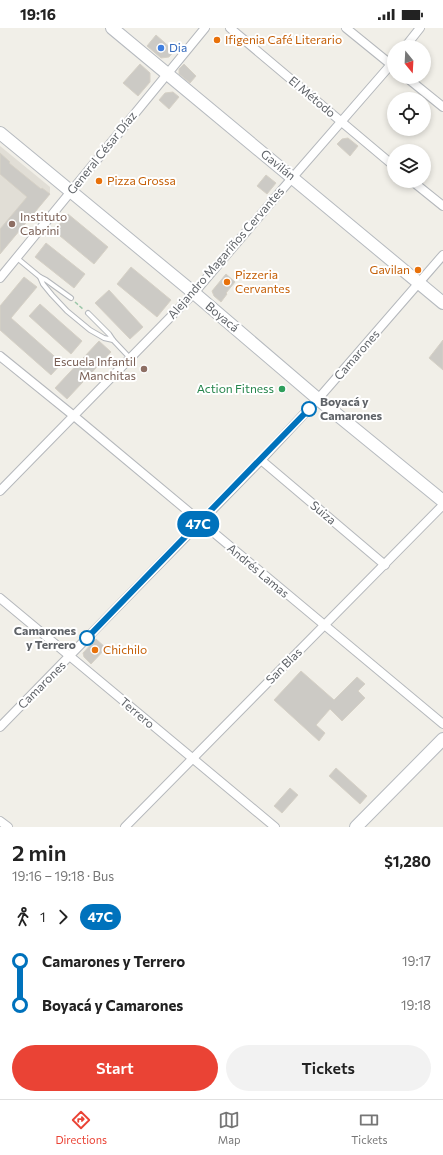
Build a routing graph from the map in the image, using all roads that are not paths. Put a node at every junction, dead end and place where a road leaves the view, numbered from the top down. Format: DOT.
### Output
graph roads {
  1 [pos="112,28"];
  2 [pos="205,28"];
  3 [pos="230,28"];
  4 [pos="346,28"];
  5 [pos="420,28"];
  6 [pos="411,40"];
  7 [pos="387,59"];
  8 [pos="387,71"];
  9 [pos="167,74"];
  10 [pos="415,84"];
  11 [pos="443,107"];
  12 [pos="341,121"];
  13 [pos="0,133"];
  14 [pos="387,160"];
  15 [pos="293,177"];
  16 [pos="421,188"];
  17 [pos="70,192"];
  18 [pos="443,206"];
  19 [pos="443,255"];
  20 [pos="17,258"];
  21 [pos="40,277"];
  22 [pos="0,278"];
  23 [pos="420,282"];
  24 [pos="194,293"];
  25 [pos="70,298"];
  26 [pos="443,303"];
  27 [pos="88,313"];
  28 [pos="113,340"];
  29 [pos="0,356"];
  30 [pos="130,358"];
  31 [pos="318,399"];
  32 [pos="74,416"];
  33 [pos="261,460"];
  34 [pos="0,491"];
  35 [pos="443,501"];
  36 [pos="443,505"];
  37 [pos="200,522"];
  38 [pos="385,565"];
  39 [pos="0,598"];
  40 [pos="324,625"];
  41 [pos="69,657"];
  42 [pos="443,724"];
  43 [pos="0,727"];
  44 [pos="443,739"];
  45 [pos="192,758"];
  46 [pos="0,820"];
  47 [pos="8,827"];
  48 [pos="125,827"];
  49 [pos="275,827"];
  50 [pos="356,827"];
  1 -- 9 [label="street, Gavilán"];
  2 -- 9 [label="street, General César Díaz"];
  3 -- 12 [label="street, El Método"];
  4 -- 7 [label="street"];
  5 -- 6 [label="street"];
  8 -- 12 [label="street, Alejandro Magariños Cervantes"];
  9 -- 15 [label="street, Gavilán"];
  9 -- 17 [label="street, General César Díaz"];
  10 -- 11 [label="street"];
  12 -- 14 [label="street, El Método"];
  12 -- 15 [label="street, Alejandro Magariños Cervantes"];
  13 -- 17 [label="street, Boyacá"];
  15 -- 23 [label="street, Gavilán"];
  15 -- 24 [label="street, Alejandro Magariños Cervantes"];
  16 -- 18 [label="street"];
  17 -- 20 [label="street, General César Díaz"];
  17 -- 24 [label="street, Boyacá"];
  19 -- 23 [label="street, Camarones"];
  20 -- 21 [label="lane"];
  20 -- 22 [label="street, General César Díaz"];
  21 -- 25 [label="lane"];
  21 -- 28 [label="lane"];
  23 -- 26 [label="street, Gavilán"];
  23 -- 31 [label="street, Camarones"];
  24 -- 30 [label="street, Alejandro Magariños Cervantes"];
  24 -- 31 [label="street, Boyacá"];
  27 -- 28 [label="lane"];
  28 -- 30 [label="lane"];
  29 -- 32 [label="street, Andrés Lamas"];
  30 -- 32 [label="street, Alejandro Magariños Cervantes"];
  31 -- 33 [label="street, Camarones"];
  31 -- 35 [label="street, Boyacá"];
  32 -- 34 [label="street, Alejandro Magariños Cervantes"];
  32 -- 37 [label="street, Andrés Lamas"];
  33 -- 37 [label="street, Camarones"];
  33 -- 38 [label="street, Suiza"];
  36 -- 38 [label="street, San Blas"];
  37 -- 40 [label="street, Andrés Lamas"];
  37 -- 41 [label="street, Camarones"];
  38 -- 40 [label="street, San Blas"];
  39 -- 41 [label="street, Terrero"];
  40 -- 42 [label="street, Andrés Lamas"];
  40 -- 45 [label="street, San Blas"];
  41 -- 43 [label="street, Camarones"];
  41 -- 45 [label="street, Terrero"];
  44 -- 50 [label="street"];
  45 -- 48 [label="street, San Blas"];
  45 -- 49 [label="street, Terrero"];
  46 -- 47 [label="street"];
}
